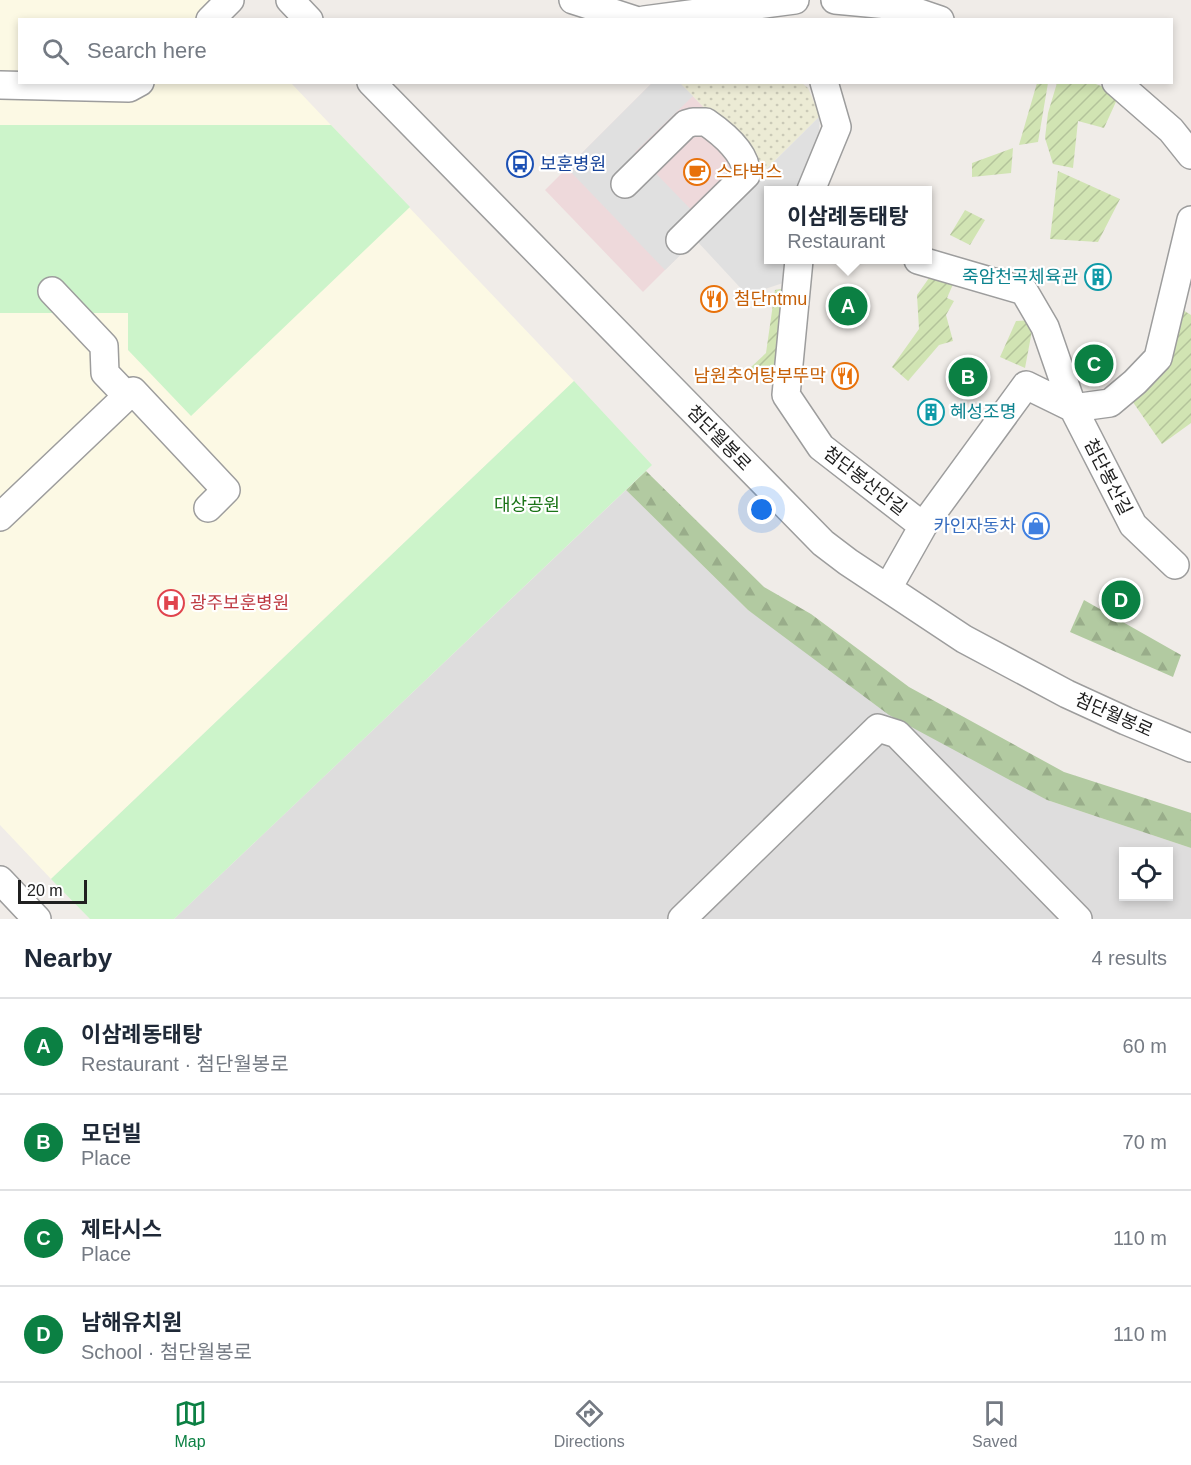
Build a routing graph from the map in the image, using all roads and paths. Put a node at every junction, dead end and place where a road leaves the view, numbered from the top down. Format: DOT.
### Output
graph roads {
  1 [pos="230,0"];
  2 [pos="290,0"];
  3 [pos="573,0"];
  4 [pos="795,0"];
  5 [pos="835,0"];
  6 [pos="212,18"];
  7 [pos="307,18"];
  8 [pos="629,18"];
  9 [pos="659,18"];
  10 [pos="934,18"];
  11 [pos="136,84"];
  12 [pos="373,84"];
  13 [pos="825,84"];
  14 [pos="1119,84"];
  15 [pos="0,85"];
  16 [pos="1181,126"];
  17 [pos="1191,155"];
  18 [pos="625,184"];
  19 [pos="813,186"];
  20 [pos="1191,220"];
  21 [pos="680,240"];
  22 [pos="799,264"];
  23 [pos="932,264"];
  24 [pos="52,291"];
  25 [pos="127,396"];
  26 [pos="1073,408"];
  27 [pos="208,508"];
  28 [pos="0,517"];
  29 [pos="923,526"];
  30 [pos="1175,565"];
  31 [pos="888,588"];
  32 [pos="1191,748"];
  33 [pos="0,880"];
  34 [pos="37,919"];
  35 [pos="682,919"];
  36 [pos="1078,919"];
  1 -- 6 [label="street"];
  2 -- 7 [label="street"];
  3 -- 8 [label="street"];
  4 -- 9 [label="street"];
  5 -- 10 [label="street"];
  11 -- 15 [label="street"];
  12 -- 31 [label="street, 첨단월봉로"];
  13 -- 19 [label="street"];
  14 -- 16 [label="street"];
  16 -- 17 [label="street"];
  18 -- 21 [label="street"];
  20 -- 26 [label="street"];
  22 -- 29 [label="street, 첨단봉산안길"];
  23 -- 26 [label="street, 첨단봉산길"];
  24 -- 25 [label="street"];
  25 -- 27 [label="street"];
  25 -- 28 [label="street"];
  26 -- 29 [label="street, 첨단봉산안길"];
  26 -- 30 [label="street, 첨단봉산길"];
  29 -- 31 [label="street, 첨단봉산안길"];
  31 -- 32 [label="street, 첨단월봉로"];
  33 -- 34 [label="street"];
  35 -- 36 [label="street"];
}
